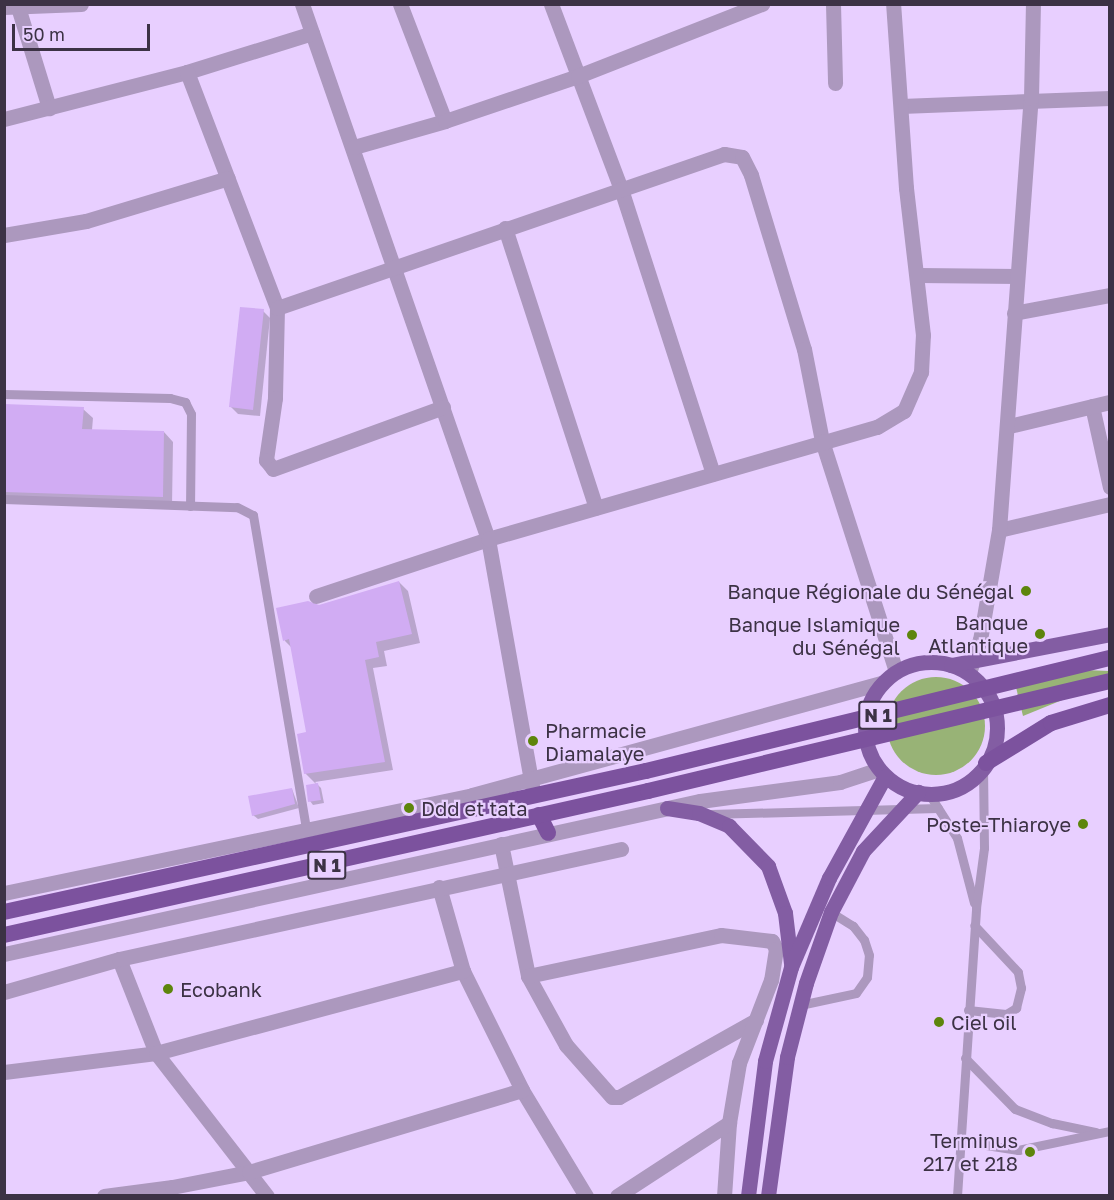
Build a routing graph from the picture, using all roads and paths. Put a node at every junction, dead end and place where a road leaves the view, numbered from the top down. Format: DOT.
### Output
graph roads {
  1 [pos="81,4"];
  2 [pos="302,4"];
  3 [pos="400,4"];
  4 [pos="551,4"];
  5 [pos="762,4"];
  6 [pos="832,4"];
  7 [pos="893,4"];
  8 [pos="1034,4"];
  9 [pos="11,7"];
  10 [pos="312,33"];
  11 [pos="188,72"];
  12 [pos="578,76"];
  13 [pos="835,83"];
  14 [pos="1031,98"];
  15 [pos="1110,98"];
  16 [pos="901,106"];
  17 [pos="49,108"];
  18 [pos="4,119"];
  19 [pos="445,121"];
  20 [pos="354,147"];
  21 [pos="228,178"];
  22 [pos="621,189"];
  23 [pos="505,228"];
  24 [pos="4,235"];
  25 [pos="396,268"];
  26 [pos="918,275"];
  27 [pos="1017,276"];
  28 [pos="1110,295"];
  29 [pos="277,308"];
  30 [pos="1014,313"];
  31 [pos="4,394"];
  32 [pos="1110,402"];
  33 [pos="1092,406"];
  34 [pos="442,407"];
  35 [pos="1009,426"];
  36 [pos="822,441"];
  37 [pos="713,474"];
  38 [pos="1110,486"];
  39 [pos="4,499"];
  40 [pos="1110,504"];
  41 [pos="190,506"];
  42 [pos="596,508"];
  43 [pos="999,530"];
  44 [pos="488,539"];
  45 [pos="316,596"];
  46 [pos="1110,634"];
  47 [pos="1110,658"];
  48 [pos="972,667"];
  49 [pos="896,671"];
  50 [pos="1110,681"];
  51 [pos="882,683"];
  52 [pos="1110,705"];
  53 [pos="985,766"];
  54 [pos="882,772"];
  55 [pos="530,778"];
  56 [pos="923,793"];
  57 [pos="534,795"];
  58 [pos="667,808"];
  59 [pos="900,808"];
  60 [pos="938,808"];
  61 [pos="863,811"];
  62 [pos="699,813"];
  63 [pos="539,815"];
  64 [pos="307,831"];
  65 [pos="548,833"];
  66 [pos="501,844"];
  67 [pos="310,848"];
  68 [pos="621,849"];
  69 [pos="504,873"];
  70 [pos="439,887"];
  71 [pos="4,893"];
  72 [pos="975,908"];
  73 [pos="4,912"];
  74 [pos="831,912"];
  75 [pos="974,925"];
  76 [pos="4,935"];
  77 [pos="4,954"];
  78 [pos="119,959"];
  79 [pos="792,967"];
  80 [pos="463,971"];
  81 [pos="528,976"];
  82 [pos="4,992"];
  83 [pos="800,1005"];
  84 [pos="968,1010"];
  85 [pos="756,1020"];
  86 [pos="156,1053"];
  87 [pos="965,1058"];
  88 [pos="4,1072"];
  89 [pos="522,1090"];
  90 [pos="729,1123"];
  91 [pos="1110,1131"];
  92 [pos="1096,1132"];
  93 [pos="960,1141"];
  94 [pos="249,1172"];
  95 [pos="104,1196"];
  96 [pos="267,1196"];
  97 [pos="586,1196"];
  98 [pos="617,1196"];
  99 [pos="724,1196"];
  100 [pos="748,1196"];
  101 [pos="768,1196"];
  102 [pos="957,1196"];
  1 -- 9 [label="street"];
  2 -- 10 [label="street"];
  3 -- 19 [label="street"];
  4 -- 12 [label="street"];
  5 -- 12 [label="street"];
  6 -- 13 [label="street"];
  7 -- 16 [label="street"];
  8 -- 14 [label="street"];
  9 -- 17 [label="street"];
  10 -- 11 [label="street"];
  10 -- 20 [label="street"];
  11 -- 17 [label="street"];
  11 -- 21 [label="street"];
  12 -- 19 [label="street"];
  12 -- 22 [label="street"];
  14 -- 15 [label="street"];
  14 -- 16 [label="street"];
  14 -- 27 [label="street"];
  16 -- 26 [label="street"];
  17 -- 18 [label="street"];
  19 -- 20 [label="street"];
  20 -- 25 [label="street"];
  21 -- 24 [label="street"];
  21 -- 29 [label="street"];
  22 -- 23 [label="street"];
  22 -- 36 [label="street"];
  22 -- 37 [label="street"];
  23 -- 25 [label="street"];
  23 -- 42 [label="street"];
  25 -- 29 [label="street"];
  25 -- 34 [label="street"];
  26 -- 27 [label="street"];
  26 -- 36 [label="street"];
  27 -- 30 [label="street"];
  28 -- 30 [label="street"];
  29 -- 34 [label="street"];
  30 -- 35 [label="street"];
  31 -- 41 [label="lane"];
  32 -- 33 [label="street"];
  33 -- 35 [label="street"];
  33 -- 38 [label="street"];
  34 -- 44 [label="street"];
  35 -- 43 [label="street"];
  36 -- 37 [label="street"];
  36 -- 49 [label="street"];
  37 -- 42 [label="street"];
  39 -- 41 [label="lane"];
  40 -- 43 [label="street"];
  41 -- 64 [label="lane"];
  42 -- 44 [label="street"];
  43 -- 48 [label="street"];
  44 -- 45 [label="street"];
  44 -- 55 [label="street"];
  46 -- 48 [label="main road"];
  47 -- 57 [label="highway, N 1, bridge"];
  48 -- 49 [label="main road"];
  48 -- 53 [label="main road"];
  49 -- 51 [label="main road"];
  50 -- 63 [label="highway, N 1, bridge"];
  51 -- 54 [label="main road"];
  51 -- 55 [label="street"];
  52 -- 53 [label="highway"];
  53 -- 56 [label="main road"];
  53 -- 72 [label="lane"];
  54 -- 56 [label="main road"];
  54 -- 58 [label="street"];
  54 -- 61 [label="main road"];
  55 -- 57 [label="street"];
  55 -- 64 [label="street"];
  56 -- 59 [label="main road"];
  56 -- 60 [label="lane"];
  57 -- 67 [label="highway, N 1"];
  58 -- 62 [label="main road"];
  58 -- 65 [label="street"];
  59 -- 60 [label="lane"];
  59 -- 61 [label="lane"];
  59 -- 74 [label="main road"];
  60 -- 72 [label="lane"];
  61 -- 62 [label="lane"];
  61 -- 79 [label="main road"];
  62 -- 79 [label="main road"];
  63 -- 65 [label="highway"];
  63 -- 76 [label="highway, N 1"];
  64 -- 67 [label="lane"];
  64 -- 71 [label="street"];
  65 -- 66 [label="street"];
  66 -- 69 [label="street"];
  66 -- 77 [label="street"];
  67 -- 73 [label="highway, N 1"];
  68 -- 69 [label="street"];
  69 -- 70 [label="street"];
  69 -- 81 [label="street"];
  70 -- 78 [label="street"];
  70 -- 80 [label="street"];
  72 -- 75 [label="lane"];
  74 -- 83 [label="main road"];
  74 -- 83 [label="lane"];
  75 -- 84 [label="lane"];
  75 -- 84 [label="lane"];
  78 -- 82 [label="street"];
  78 -- 86 [label="street"];
  79 -- 100 [label="main road"];
  80 -- 86 [label="street"];
  80 -- 89 [label="street"];
  81 -- 85 [label="street"];
  81 -- 85 [label="street"];
  83 -- 101 [label="main road"];
  84 -- 87 [label="lane"];
  85 -- 90 [label="street"];
  86 -- 88 [label="street"];
  86 -- 94 [label="street"];
  87 -- 92 [label="lane"];
  87 -- 93 [label="lane"];
  89 -- 94 [label="street"];
  89 -- 97 [label="street"];
  90 -- 98 [label="street"];
  90 -- 99 [label="street"];
  91 -- 92 [label="lane"];
  92 -- 93 [label="lane"];
  93 -- 102 [label="lane"];
  94 -- 95 [label="street"];
  94 -- 96 [label="street"];
}
